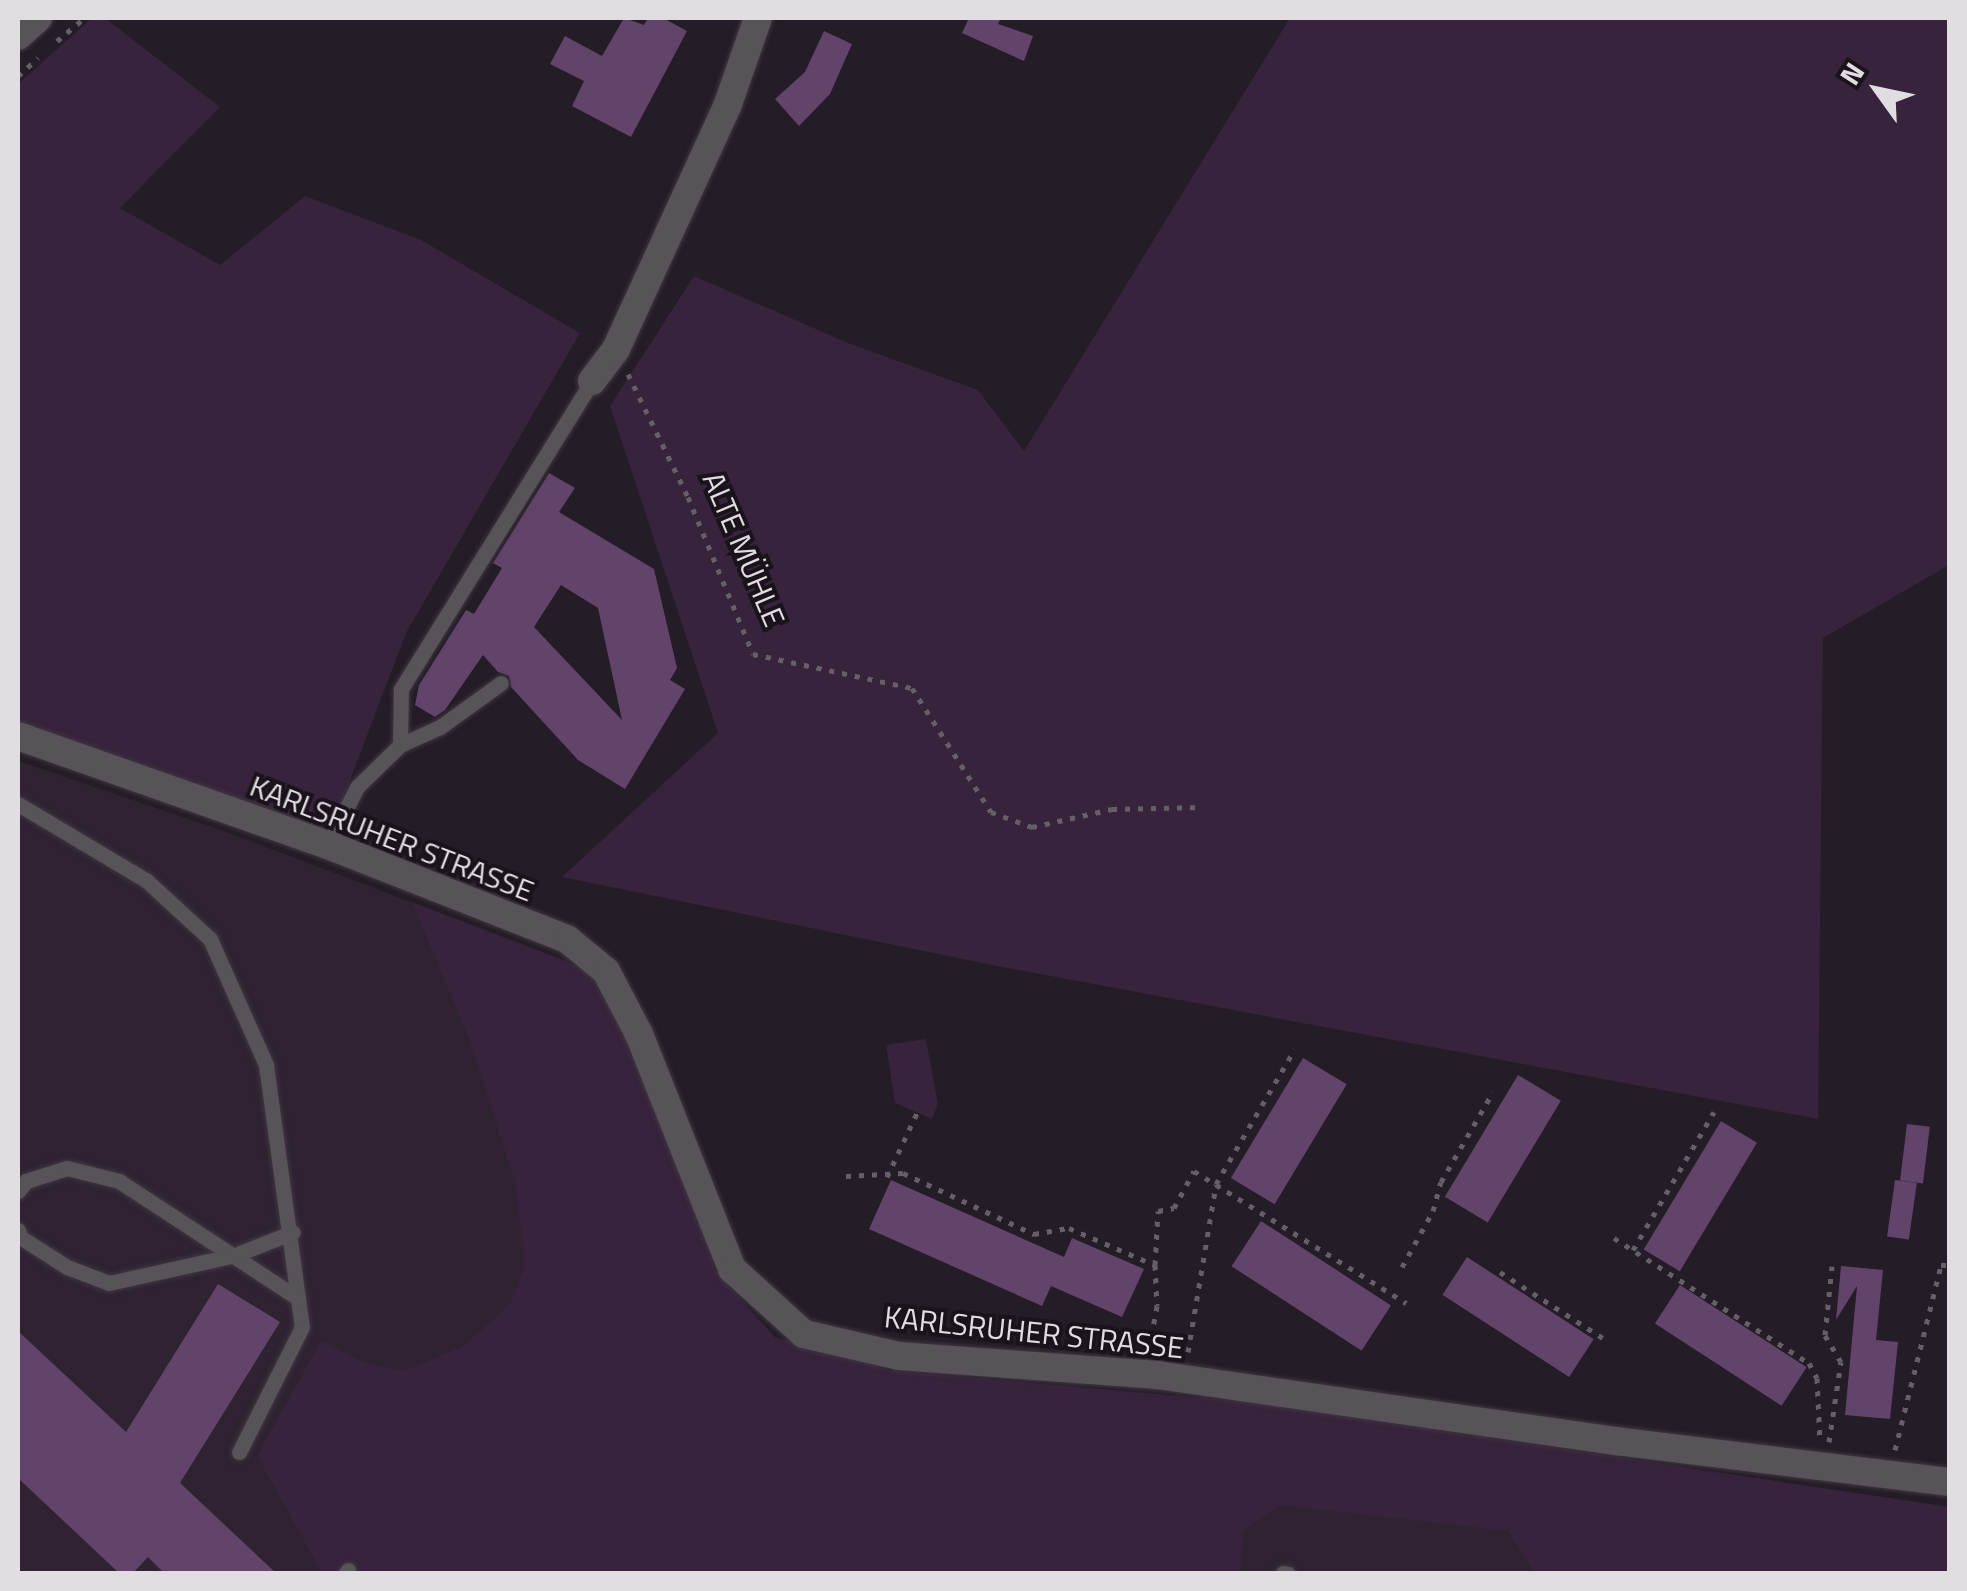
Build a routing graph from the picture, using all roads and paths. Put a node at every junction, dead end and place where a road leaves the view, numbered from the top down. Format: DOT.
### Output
graph roads {
  1 [pos="38,18"];
  2 [pos="758,18"];
  3 [pos="18,36"];
  4 [pos="629,376"];
  5 [pos="592,381"];
  6 [pos="502,683"];
  7 [pos="18,736"];
  8 [pos="400,745"];
  9 [pos="18,804"];
  10 [pos="1202,806"];
  11 [pos="328,845"];
  12 [pos="1296,1049"];
  13 [pos="1493,1092"];
  14 [pos="1714,1112"];
  15 [pos="916,1113"];
  16 [pos="846,1176"];
  17 [pos="887,1177"];
  18 [pos="1216,1183"];
  19 [pos="18,1190"];
  20 [pos="18,1230"];
  21 [pos="292,1232"];
  22 [pos="1614,1238"];
  23 [pos="1633,1250"];
  24 [pos="235,1254"];
  25 [pos="1950,1264"];
  26 [pos="1155,1265"];
  27 [pos="1832,1266"];
  28 [pos="1402,1267"];
  29 [pos="1500,1272"];
  30 [pos="298,1298"];
  31 [pos="1406,1303"];
  32 [pos="1604,1338"];
  33 [pos="1146,1366"];
  34 [pos="1184,1370"];
  35 [pos="1820,1443"];
  36 [pos="1829,1445"];
  37 [pos="239,1452"];
  38 [pos="1894,1454"];
  39 [pos="1950,1482"];
  1 -- 3 [label="street"];
  2 -- 5 [label="street"];
  4 -- 10 [label="path, ALTE MÜHLE"];
  5 -- 8 [label="lane"];
  6 -- 8 [label="lane"];
  7 -- 11 [label="street, KARLSRUHER STRASSE"];
  8 -- 11 [label="lane"];
  9 -- 21 [label="lane"];
  11 -- 39 [label="street, KARLSRUHER STRASSE"];
  12 -- 18 [label="path"];
  13 -- 28 [label="path"];
  14 -- 23 [label="path"];
  15 -- 17 [label="path"];
  16 -- 17 [label="path"];
  17 -- 26 [label="path"];
  18 -- 26 [label="path"];
  18 -- 31 [label="path"];
  18 -- 34 [label="path"];
  19 -- 24 [label="lane"];
  20 -- 24 [label="lane"];
  21 -- 24 [label="lane"];
  21 -- 30 [label="lane"];
  22 -- 23 [label="path"];
  23 -- 35 [label="path"];
  24 -- 30 [label="lane"];
  25 -- 38 [label="path"];
  26 -- 33 [label="path"];
  27 -- 36 [label="path"];
  29 -- 32 [label="path"];
  30 -- 37 [label="lane"];
}
